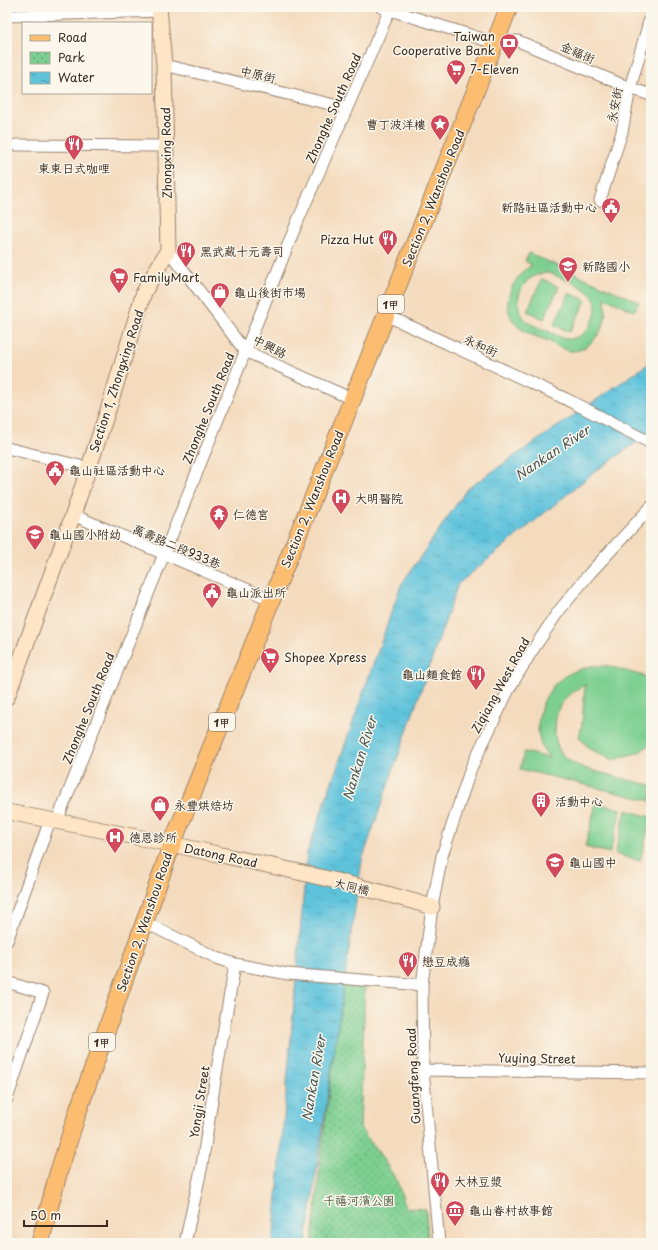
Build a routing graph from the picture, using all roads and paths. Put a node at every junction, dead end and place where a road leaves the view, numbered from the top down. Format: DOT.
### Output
graph roads {
  1 [pos="509,7"];
  2 [pos="387,8"];
  3 [pos="159,9"];
  4 [pos="651,15"];
  5 [pos="7,16"];
  6 [pos="495,43"];
  7 [pos="164,65"];
  8 [pos="630,88"];
  9 [pos="651,95"];
  10 [pos="347,108"];
  11 [pos="16,145"];
  12 [pos="166,146"];
  13 [pos="600,200"];
  14 [pos="168,250"];
  15 [pos="386,315"];
  16 [pos="245,351"];
  17 [pos="352,399"];
  18 [pos="650,443"];
  19 [pos="7,448"];
  20 [pos="88,468"];
  21 [pos="651,507"];
  22 [pos="73,515"];
  23 [pos="164,554"];
  24 [pos="272,600"];
  25 [pos="7,697"];
  26 [pos="7,812"];
  27 [pos="53,820"];
  28 [pos="172,844"];
  29 [pos="294,871"];
  30 [pos="432,907"];
  31 [pos="144,922"];
  32 [pos="7,941"];
  33 [pos="235,964"];
  34 [pos="7,982"];
  35 [pos="422,985"];
  36 [pos="423,1070"];
  37 [pos="651,1073"];
  38 [pos="7,1099"];
  39 [pos="40,1243"];
  40 [pos="185,1243"];
  41 [pos="440,1243"];
  1 -- 6 [label="main road, Section 2, Wanshou Road / 1甲"];
  2 -- 6 [label="street"];
  2 -- 10 [label="street, Zhonghe South Road"];
  3 -- 5 [label="street"];
  3 -- 7 [label="street, Zhongxing Road"];
  4 -- 8 [label="street, 永安街"];
  6 -- 8 [label="street, 金福街"];
  6 -- 15 [label="main road, Section 2, Wanshou Road / 1甲"];
  7 -- 10 [label="street, 中原街"];
  7 -- 12 [label="street, Zhongxing Road"];
  8 -- 9 [label="street, 金福街"];
  8 -- 13 [label="street, 永安街"];
  10 -- 16 [label="street, Zhonghe South Road"];
  11 -- 12 [label="street"];
  12 -- 14 [label="street, Zhongxing Road"];
  14 -- 16 [label="street, 中興路"];
  14 -- 20 [label="street, Section 1, Zhongxing Road"];
  15 -- 17 [label="main road, Section 2, Wanshou Road / 1甲"];
  15 -- 18 [label="street, 永和街"];
  16 -- 17 [label="street, 中興路"];
  16 -- 23 [label="street, Zhonghe South Road"];
  17 -- 24 [label="main road, Section 2, Wanshou Road / 1甲"];
  19 -- 20 [label="street"];
  20 -- 22 [label="street, Section 1, Zhongxing Road"];
  21 -- 30 [label="street, Ziqiang West Road"];
  22 -- 23 [label="street, 萬壽路二段933巷"];
  22 -- 25 [label="street, Section 1, Zhongxing Road"];
  23 -- 24 [label="street, 萬壽路二段933巷"];
  23 -- 27 [label="street, Zhonghe South Road"];
  24 -- 28 [label="main road, Section 2, Wanshou Road / 1甲"];
  26 -- 27 [label="street, Datong Road"];
  27 -- 28 [label="street, Datong Road"];
  27 -- 32 [label="street, Zhonghe South Road"];
  28 -- 29 [label="street, Datong Road"];
  28 -- 31 [label="main road, Section 2, Wanshou Road / 1甲"];
  29 -- 30 [label="street, 大同橋"];
  30 -- 35 [label="street, Guangfeng Road"];
  31 -- 33 [label="street"];
  31 -- 39 [label="main road, Section 2, Wanshou Road / 1甲"];
  33 -- 35 [label="street"];
  33 -- 40 [label="street, Yongji Street"];
  34 -- 38 [label="street"];
  35 -- 36 [label="street, Guangfeng Road"];
  36 -- 37 [label="street, Yuying Street"];
  36 -- 41 [label="street, Guangfeng Road"];
}
